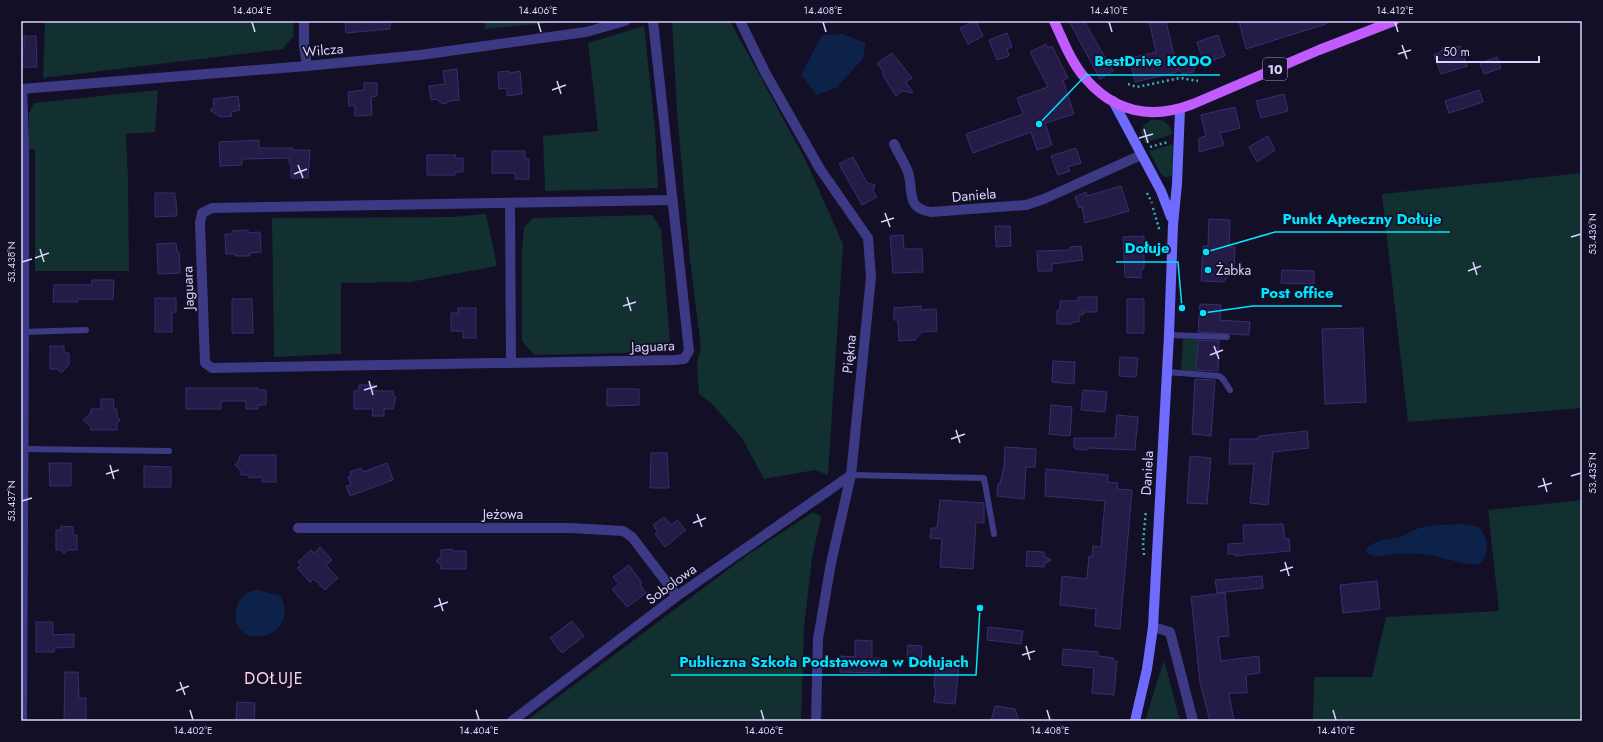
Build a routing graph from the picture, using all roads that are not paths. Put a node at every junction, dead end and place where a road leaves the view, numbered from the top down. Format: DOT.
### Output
graph roads {
  1 [pos="304,21"];
  2 [pos="625,21"];
  3 [pos="653,21"];
  4 [pos="740,21"];
  5 [pos="1054,21"];
  6 [pos="1394,21"];
  7 [pos="307,66"];
  8 [pos="22,89"];
  9 [pos="1112,101"];
  10 [pos="1180,109"];
  11 [pos="894,144"];
  12 [pos="1144,151"];
  13 [pos="673,200"];
  14 [pos="510,203"];
  15 [pos="1173,225"];
  16 [pos="86,330"];
  17 [pos="24,332"];
  18 [pos="1169,335"];
  19 [pos="1228,337"];
  20 [pos="511,363"];
  21 [pos="1167,372"];
  22 [pos="1230,390"];
  23 [pos="24,449"];
  24 [pos="169,451"];
  25 [pos="851,474"];
  26 [pos="298,528"];
  27 [pos="994,534"];
  28 [pos="677,596"];
  29 [pos="1153,627"];
  30 [pos="22,721"];
  31 [pos="512,721"];
  32 [pos="816,721"];
  33 [pos="1135,721"];
  34 [pos="1193,721"];
  1 -- 7 [label="street"];
  2 -- 7 [label="street, Wilcza"];
  3 -- 13 [label="street, Jaguara"];
  4 -- 25 [label="street, Piękna"];
  5 -- 9 [label="main road, 10"];
  6 -- 10 [label="main road, 10"];
  7 -- 8 [label="street, Wilcza"];
  8 -- 17 [label="street"];
  9 -- 10 [label="main road, 10"];
  9 -- 12 [label="street, Daniela"];
  10 -- 15 [label="street, Daniela"];
  11 -- 12 [label="street, Daniela"];
  12 -- 15 [label="street, Daniela"];
  13 -- 14 [label="street, Jaguara"];
  13 -- 20 [label="street, Jaguara"];
  14 -- 20 [label="street"];
  14 -- 20 [label="street, Jaguara"];
  15 -- 18 [label="street, Daniela"];
  16 -- 17 [label="lane"];
  17 -- 23 [label="street"];
  18 -- 19 [label="lane"];
  18 -- 21 [label="street, Daniela"];
  21 -- 22 [label="lane"];
  21 -- 29 [label="street, Daniela"];
  23 -- 24 [label="lane"];
  23 -- 30 [label="street"];
  25 -- 27 [label="lane"];
  25 -- 28 [label="street, Sobolowa"];
  25 -- 32 [label="street, Piękna"];
  26 -- 28 [label="street, Jeżowa"];
  28 -- 31 [label="street, Sobolowa"];
  29 -- 33 [label="street, Daniela"];
  29 -- 34 [label="street"];
}
